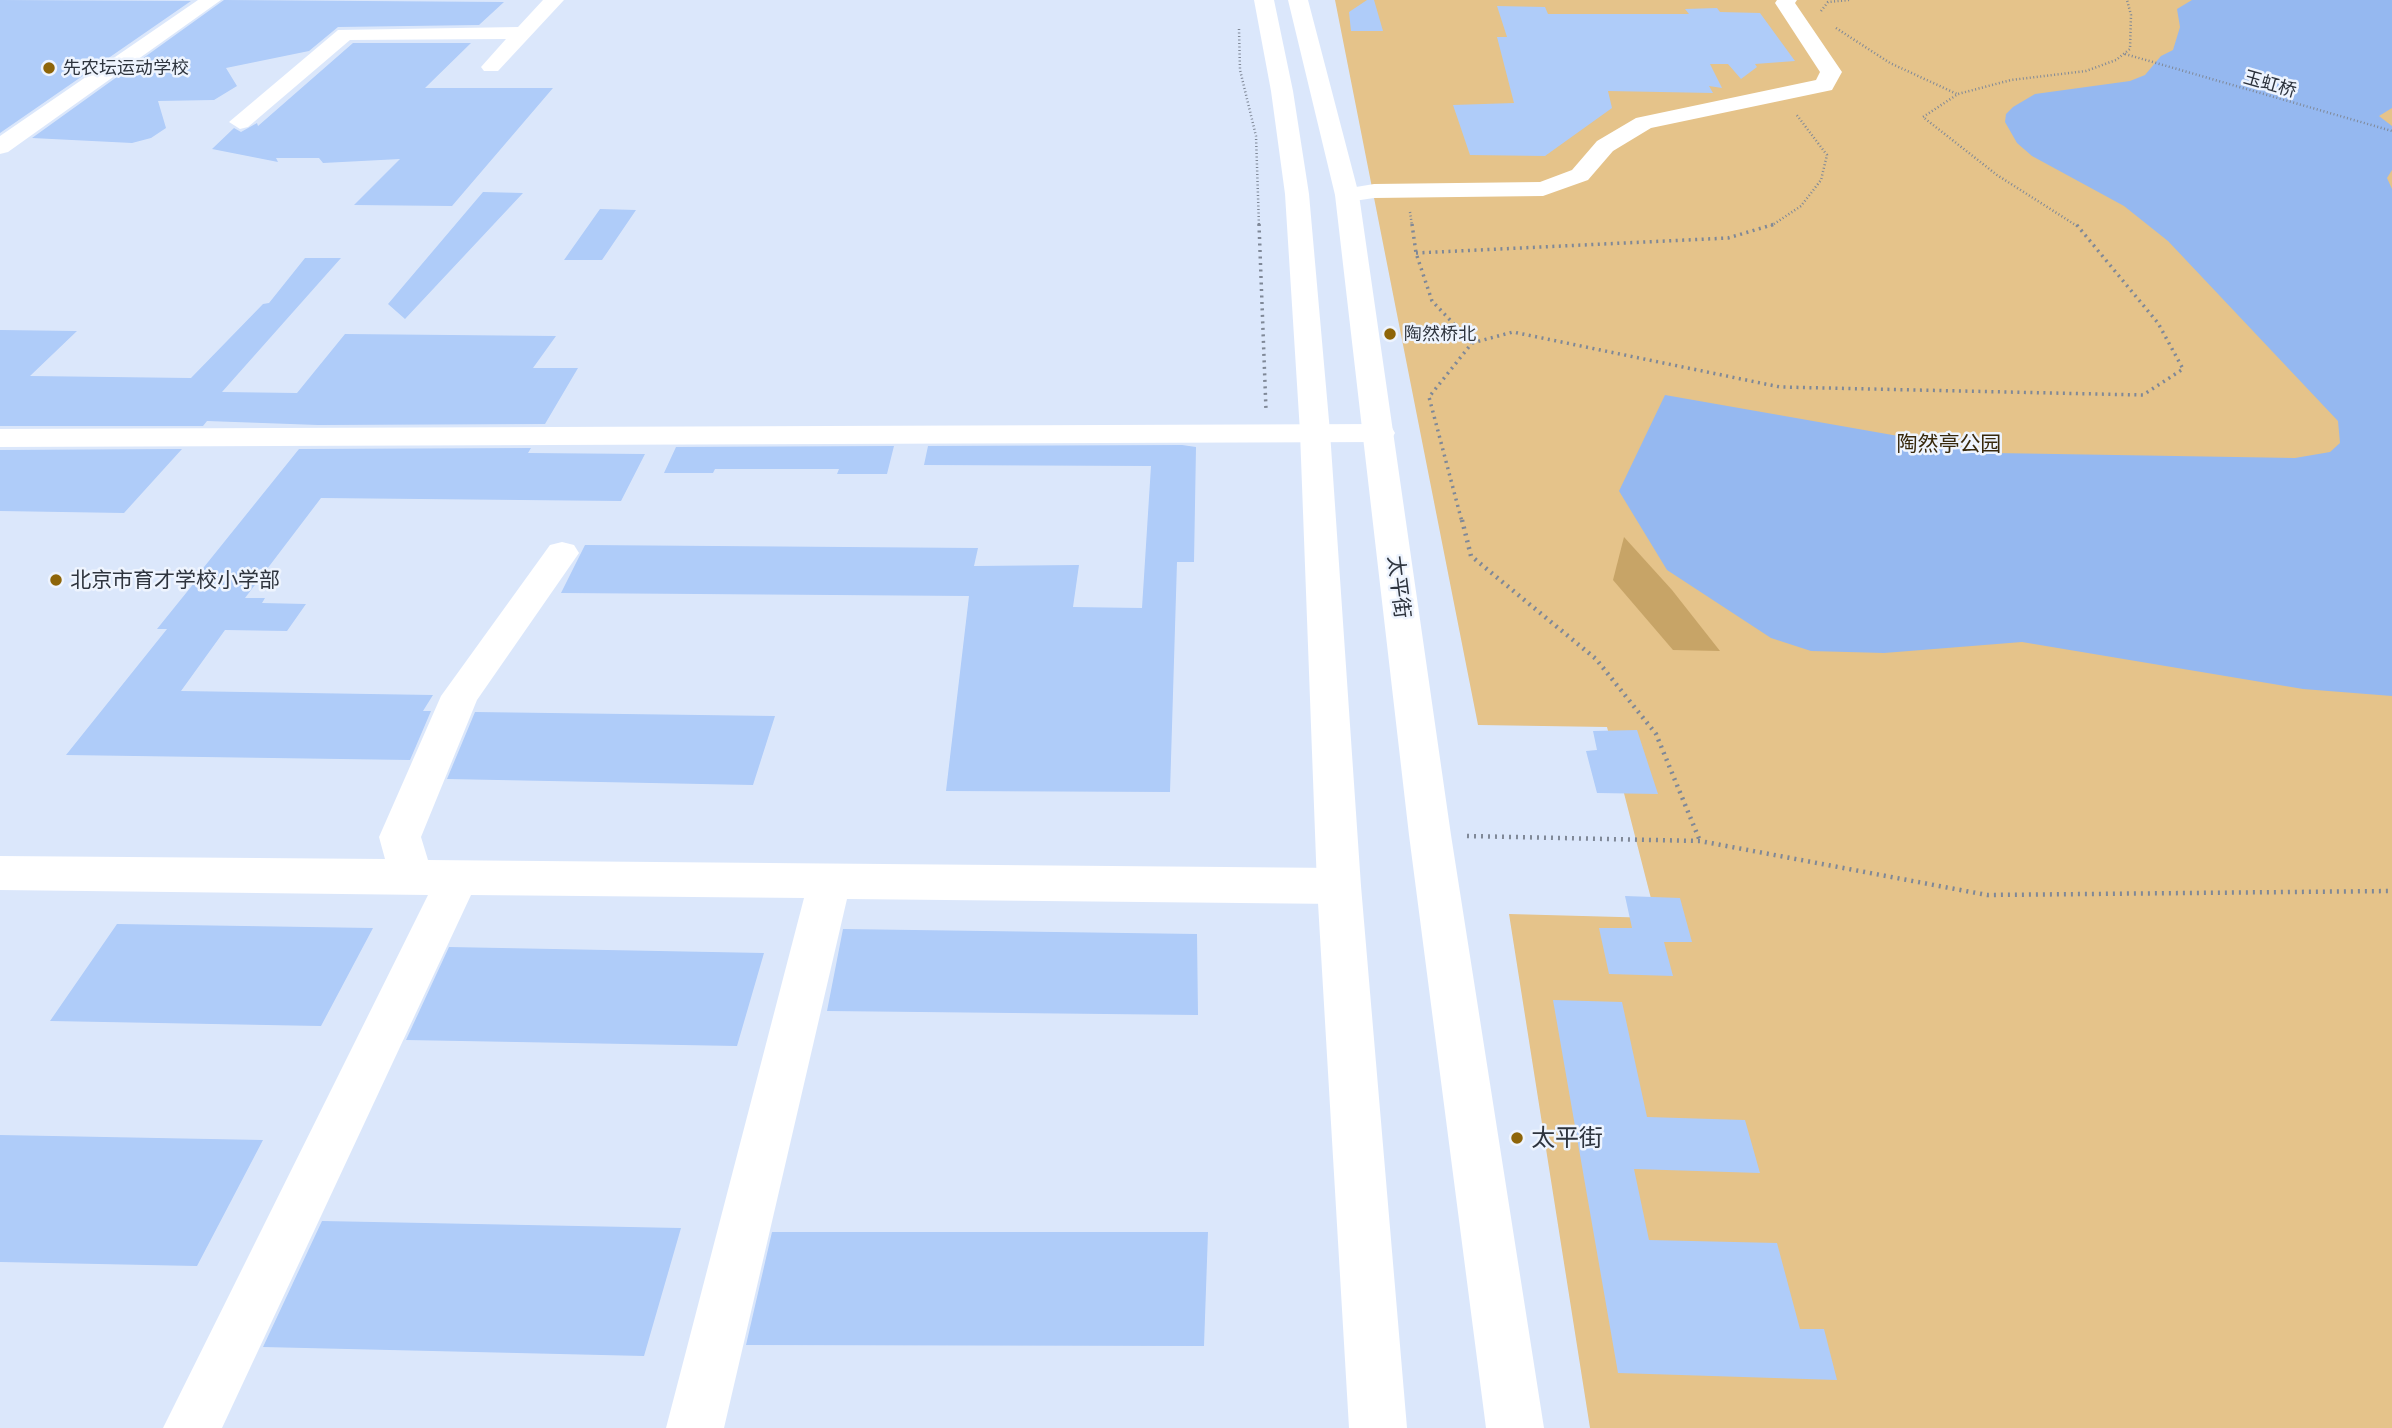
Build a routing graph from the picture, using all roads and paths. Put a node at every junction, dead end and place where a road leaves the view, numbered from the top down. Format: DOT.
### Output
graph roads {
  1 [pos="211,0"];
  2 [pos="554,0"];
  3 [pos="1298,0"];
  4 [pos="1787,0"];
  5 [pos="1849,0"];
  6 [pos="2127,0"];
  7 [pos="1251,8"];
  8 [pos="1829,19"];
  9 [pos="1834,26"];
  10 [pos="523,33"];
  11 [pos="2124,54"];
  12 [pos="491,67"];
  13 [pos="1780,94"];
  14 [pos="1958,94"];
  15 [pos="240,122"];
  16 [pos="2392,131"];
  17 [pos="0,147"];
  18 [pos="1406,191"];
  19 [pos="1347,195"];
  20 [pos="1416,253"];
  21 [pos="1472,343"];
  22 [pos="1267,432"];
  23 [pos="1315,432"];
  24 [pos="1380,433"];
  25 [pos="0,438"];
  26 [pos="562,553"];
  27 [pos="1430,835"];
  28 [pos="1700,841"];
  29 [pos="0,873"];
  30 [pos="435,878"];
  31 [pos="830,880"];
  32 [pos="1339,886"];
  33 [pos="2392,891"];
  34 [pos="192,1428"];
  35 [pos="695,1428"];
  36 [pos="1378,1428"];
  37 [pos="1516,1428"];
  1 -- 17 [label="main road"];
  2 -- 10 [label="main road"];
  3 -- 19 [label="main road, 太平街"];
  4 -- 13 [label="main road"];
  5 -- 8 [label="path"];
  6 -- 11 [label="path"];
  7 -- 22 [label="path"];
  7 -- 23 [label="main road"];
  9 -- 14 [label="path"];
  10 -- 12 [label="main road"];
  10 -- 15 [label="main road"];
  11 -- 14 [label="path"];
  11 -- 16 [label="path, 玉虹桥"];
  13 -- 18 [label="main road"];
  13 -- 20 [label="path"];
  14 -- 21 [label="path"];
  18 -- 19 [label="main road"];
  18 -- 20 [label="path"];
  19 -- 24 [label="main road, 太平街"];
  20 -- 21 [label="path"];
  21 -- 28 [label="path"];
  22 -- 23 [label="main road"];
  22 -- 25 [label="main road"];
  23 -- 24 [label="main road"];
  23 -- 32 [label="main road"];
  24 -- 27 [label="main road, 太平街"];
  26 -- 30 [label="main road"];
  27 -- 28 [label="path"];
  27 -- 37 [label="main road, 太平街"];
  28 -- 33 [label="path"];
  29 -- 30 [label="main road"];
  30 -- 31 [label="main road"];
  30 -- 34 [label="main road"];
  31 -- 32 [label="main road"];
  31 -- 35 [label="main road"];
  32 -- 36 [label="main road"];
}
